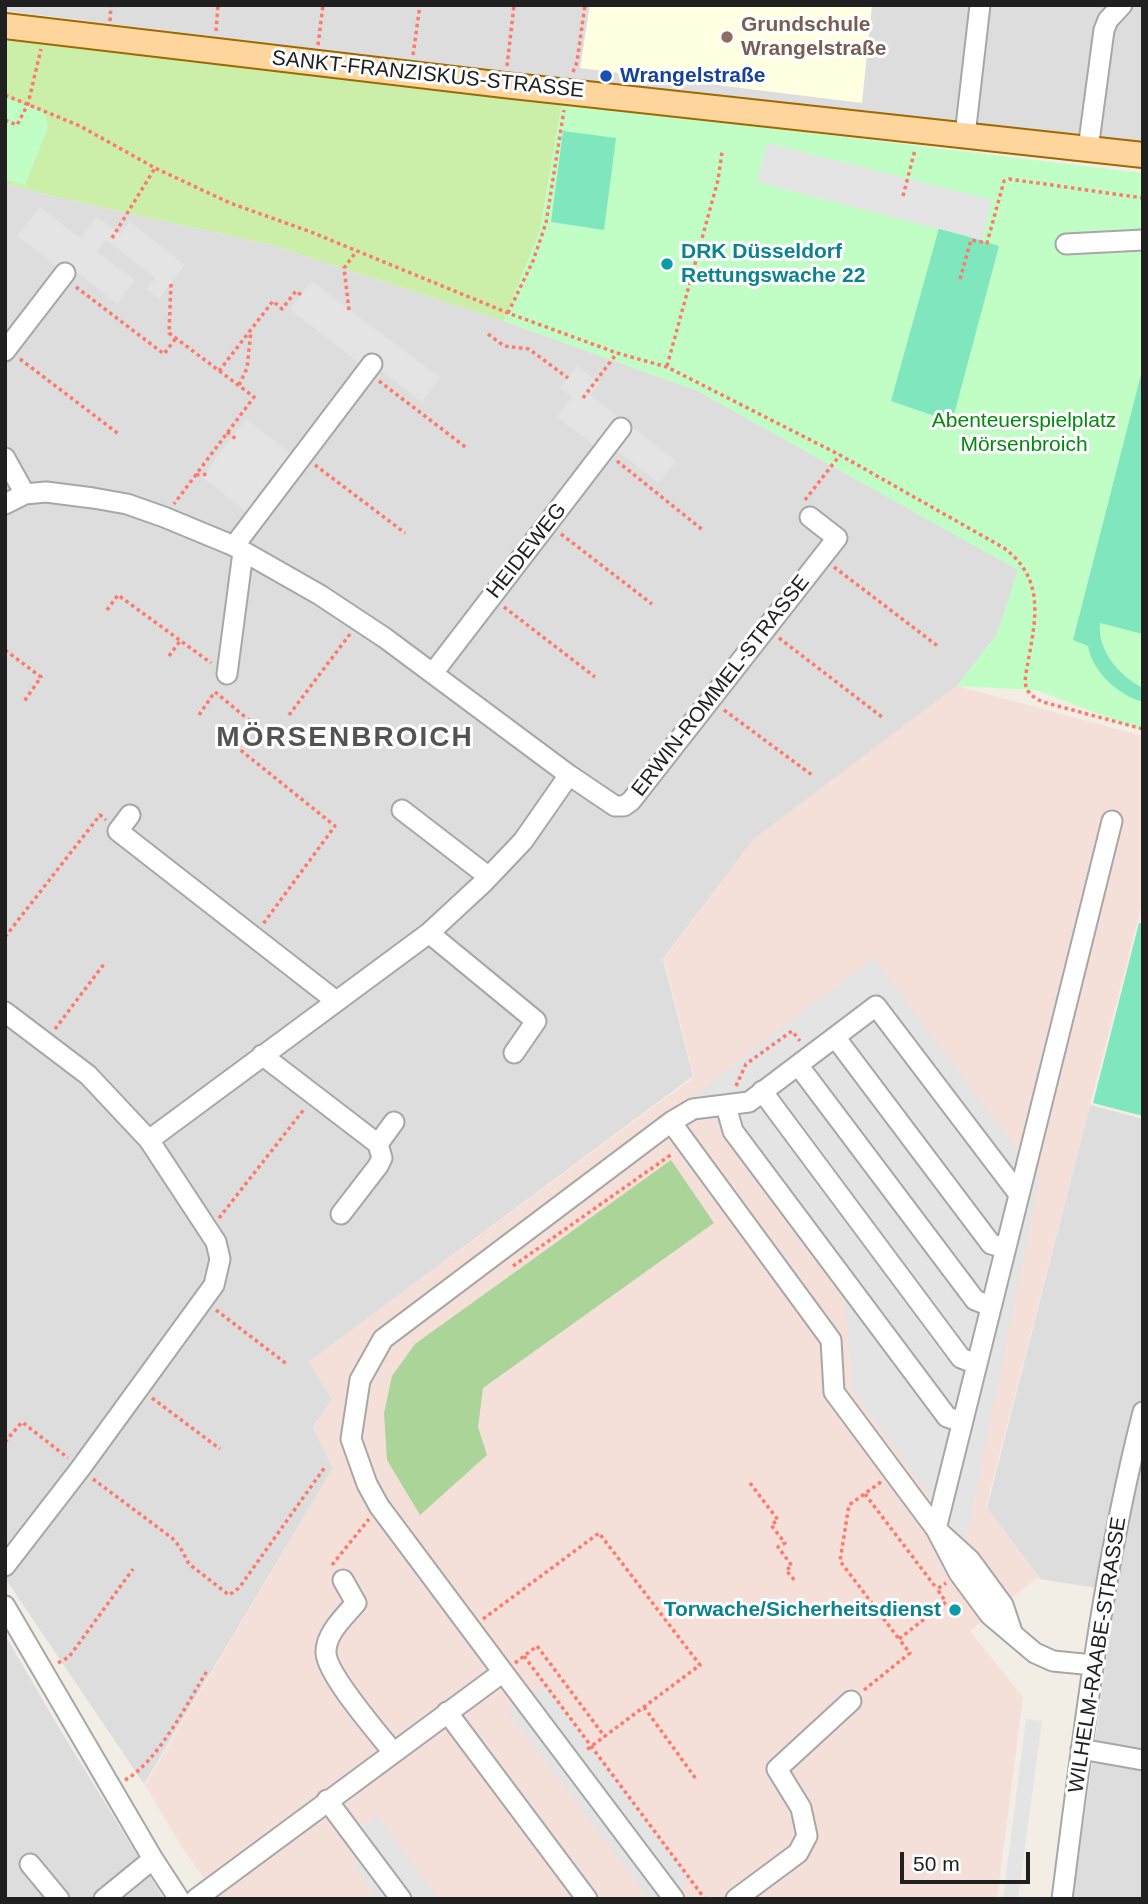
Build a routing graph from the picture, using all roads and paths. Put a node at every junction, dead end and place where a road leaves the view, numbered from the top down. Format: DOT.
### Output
graph roads {
  1 [pos="218,5"];
  2 [pos="323,5"];
  3 [pos="420,5"];
  4 [pos="514,5"];
  5 [pos="585,5"];
  6 [pos="980,5"];
  7 [pos="1122,5"];
  8 [pos="5,26"];
  9 [pos="46,32"];
  10 [pos="214,50"];
  11 [pos="316,62"];
  12 [pos="411,74"];
  13 [pos="504,85"];
  14 [pos="569,90"];
  15 [pos="5,95"];
  16 [pos="28,104"];
  17 [pos="5,120"];
  18 [pos="920,131"];
  19 [pos="965,135"];
  20 [pos="1088,149"];
  21 [pos="722,152"];
  22 [pos="1143,155"];
  23 [pos="155,168"];
  24 [pos="903,196"];
  25 [pos="1143,198"];
  26 [pos="988,216"];
  27 [pos="995,217"];
  28 [pos="112,238"];
  29 [pos="1143,240"];
  30 [pos="1066,244"];
  31 [pos="356,251"];
  32 [pos="64,275"];
  33 [pos="960,279"];
  34 [pos="171,284"];
  35 [pos="301,295"];
  36 [pos="349,310"];
  37 [pos="508,313"];
  38 [pos="252,329"];
  39 [pos="488,334"];
  40 [pos="176,338"];
  41 [pos="6,350"];
  42 [pos="617,353"];
  43 [pos="667,367"];
  44 [pos="370,368"];
  45 [pos="219,371"];
  46 [pos="568,378"];
  47 [pos="239,385"];
  48 [pos="583,398"];
  49 [pos="621,428"];
  50 [pos="227,432"];
  51 [pos="120,435"];
  52 [pos="236,439"];
  53 [pos="468,449"];
  54 [pos="604,451"];
  55 [pos="839,455"];
  56 [pos="302,456"];
  57 [pos="5,458"];
  58 [pos="210,474"];
  59 [pos="195,475"];
  60 [pos="25,494"];
  61 [pos="5,504"];
  62 [pos="164,517"];
  63 [pos="810,517"];
  64 [pos="548,524"];
  65 [pos="704,531"];
  66 [pos="405,533"];
  67 [pos="239,549"];
  68 [pos="821,557"];
  69 [pos="492,597"];
  70 [pos="652,604"];
  71 [pos="107,610"];
  72 [pos="360,621"];
  73 [pos="766,629"];
  74 [pos="181,640"];
  75 [pos="939,647"];
  76 [pos="5,650"];
  77 [pos="169,656"];
  78 [pos="433,673"];
  79 [pos="227,674"];
  80 [pos="595,677"];
  81 [pos="215,692"];
  82 [pos="711,701"];
  83 [pos="23,703"];
  84 [pos="199,715"];
  85 [pos="289,715"];
  86 [pos="882,717"];
  87 [pos="1143,729"];
  88 [pos="569,775"];
  89 [pos="812,775"];
  90 [pos="402,810"];
  91 [pos="1112,821"];
  92 [pos="124,823"];
  93 [pos="489,877"];
  94 [pos="429,933"];
  95 [pos="5,937"];
  96 [pos="253,937"];
  97 [pos="104,964"];
  98 [pos="335,1001"];
  99 [pos="5,1012"];
  100 [pos="835,1037"];
  101 [pos="46,1042"];
  102 [pos="514,1053"];
  103 [pos="262,1055"];
  104 [pos="804,1060"];
  105 [pos="762,1091"];
  106 [pos="315,1096"];
  107 [pos="726,1106"];
  108 [pos="394,1122"];
  109 [pos="671,1122"];
  110 [pos="149,1140"];
  111 [pos="687,1143"];
  112 [pos="378,1144"];
  113 [pos="1018,1193"];
  114 [pos="341,1214"];
  115 [pos="209,1231"];
  116 [pos="1005,1248"];
  117 [pos="510,1268"];
  118 [pos="203,1301"];
  119 [pos="990,1306"];
  120 [pos="976,1364"];
  121 [pos="288,1365"];
  122 [pos="139,1388"];
  123 [pos="1143,1412"];
  124 [pos="962,1422"];
  125 [pos="5,1442"];
  126 [pos="219,1450"];
  127 [pos="325,1467"];
  128 [pos="80,1468"];
  129 [pos="894,1473"];
  130 [pos="1134,1481"];
  131 [pos="750,1483"];
  132 [pos="865,1494"];
  133 [pos="379,1506"];
  134 [pos="936,1528"];
  135 [pos="5,1566"];
  136 [pos="132,1569"];
  137 [pos="959,1573"];
  138 [pos="343,1580"];
  139 [pos="794,1581"];
  140 [pos="937,1589"];
  141 [pos="5,1606"];
  142 [pos="470,1629"];
  143 [pos="1013,1633"];
  144 [pos="899,1639"];
  145 [pos="524,1656"];
  146 [pos="1093,1665"];
  147 [pos="44,1671"];
  148 [pos="207,1671"];
  149 [pos="503,1672"];
  150 [pos="850,1701"];
  151 [pos="644,1707"];
  152 [pos="447,1712"];
  153 [pos="604,1737"];
  154 [pos="590,1747"];
  155 [pos="1081,1749"];
  156 [pos="393,1752"];
  157 [pos="1143,1760"];
  158 [pos="570,1762"];
  159 [pos="696,1779"];
  160 [pos="111,1788"];
  161 [pos="327,1800"];
  162 [pos="153,1859"];
  163 [pos="30,1864"];
  164 [pos="203,1893"];
  165 [pos="59,1899"];
  166 [pos="104,1899"];
  167 [pos="179,1899"];
  168 [pos="401,1899"];
  169 [pos="587,1899"];
  170 [pos="674,1899"];
  171 [pos="705,1899"];
  172 [pos="736,1899"];
  173 [pos="1062,1899"];
  1 -- 10 [label="path"];
  2 -- 11 [label="path"];
  3 -- 12 [label="path"];
  4 -- 13 [label="path"];
  5 -- 14 [label="path"];
  6 -- 19 [label="street"];
  7 -- 20 [label="street"];
  8 -- 9 [label="main road, SANKT-FRANZISKUS-STRASSE"];
  9 -- 10 [label="main road, SANKT-FRANZISKUS-STRASSE"];
  9 -- 16 [label="path"];
  10 -- 11 [label="main road, SANKT-FRANZISKUS-STRASSE"];
  11 -- 12 [label="main road, SANKT-FRANZISKUS-STRASSE"];
  12 -- 13 [label="main road, SANKT-FRANZISKUS-STRASSE"];
  13 -- 14 [label="main road, SANKT-FRANZISKUS-STRASSE"];
  14 -- 18 [label="main road, SANKT-FRANZISKUS-STRASSE"];
  14 -- 37 [label="path"];
  15 -- 16 [label="path"];
  16 -- 17 [label="path"];
  16 -- 23 [label="path"];
  18 -- 19 [label="main road, SANKT-FRANZISKUS-STRASSE"];
  18 -- 24 [label="path"];
  19 -- 20 [label="main road, SANKT-FRANZISKUS-STRASSE"];
  20 -- 22 [label="main road, SANKT-FRANZISKUS-STRASSE"];
  21 -- 43 [label="path"];
  23 -- 28 [label="path"];
  23 -- 31 [label="path"];
  25 -- 27 [label="path"];
  26 -- 27 [label="path"];
  27 -- 33 [label="path"];
  29 -- 30 [label="street"];
  31 -- 36 [label="path"];
  31 -- 37 [label="path"];
  32 -- 40 [label="path"];
  32 -- 41 [label="street"];
  34 -- 40 [label="path"];
  35 -- 38 [label="path"];
  37 -- 42 [label="path"];
  38 -- 45 [label="path"];
  38 -- 47 [label="path"];
  39 -- 46 [label="path"];
  40 -- 45 [label="path"];
  41 -- 51 [label="path"];
  42 -- 43 [label="path"];
  42 -- 48 [label="path"];
  43 -- 55 [label="path"];
  44 -- 53 [label="path"];
  44 -- 56 [label="street"];
  45 -- 47 [label="path"];
  47 -- 50 [label="path"];
  49 -- 54 [label="street, HEIDEWEG"];
  50 -- 52 [label="path"];
  50 -- 59 [label="path"];
  54 -- 64 [label="street, HEIDEWEG"];
  54 -- 65 [label="path"];
  55 -- 63 [label="path"];
  55 -- 87 [label="path"];
  56 -- 66 [label="path"];
  56 -- 67 [label="street"];
  57 -- 60 [label="street"];
  58 -- 59 [label="path"];
  59 -- 62 [label="path"];
  60 -- 61 [label="street"];
  60 -- 62 [label="street"];
  62 -- 67 [label="street"];
  63 -- 68 [label="street, ERWIN-ROMMEL-STRASSE"];
  64 -- 69 [label="street, HEIDEWEG"];
  64 -- 70 [label="path"];
  67 -- 72 [label="street"];
  67 -- 79 [label="street"];
  68 -- 73 [label="street, ERWIN-ROMMEL-STRASSE"];
  68 -- 75 [label="path"];
  69 -- 78 [label="street, HEIDEWEG"];
  69 -- 80 [label="path"];
  71 -- 74 [label="path"];
  72 -- 78 [label="street"];
  72 -- 85 [label="path"];
  73 -- 82 [label="street, ERWIN-ROMMEL-STRASSE"];
  73 -- 86 [label="path"];
  74 -- 77 [label="path"];
  74 -- 79 [label="path"];
  76 -- 83 [label="path"];
  78 -- 88 [label="street"];
  79 -- 81 [label="path"];
  81 -- 84 [label="path"];
  81 -- 96 [label="path"];
  82 -- 88 [label="street, ERWIN-ROMMEL-STRASSE"];
  82 -- 89 [label="path"];
  88 -- 93 [label="street"];
  90 -- 93 [label="street"];
  91 -- 113 [label="street"];
  92 -- 95 [label="path"];
  92 -- 96 [label="street"];
  93 -- 94 [label="street"];
  94 -- 98 [label="street"];
  94 -- 102 [label="street"];
  96 -- 98 [label="street"];
  97 -- 101 [label="path"];
  98 -- 103 [label="street"];
  99 -- 101 [label="street"];
  100 -- 104 [label="street"];
  100 -- 113 [label="street"];
  100 -- 116 [label="street"];
  101 -- 110 [label="street"];
  103 -- 106 [label="street"];
  103 -- 110 [label="street"];
  104 -- 105 [label="street"];
  104 -- 107 [label="path"];
  104 -- 119 [label="street"];
  105 -- 107 [label="street"];
  105 -- 120 [label="street"];
  106 -- 112 [label="street"];
  106 -- 115 [label="path"];
  107 -- 109 [label="street"];
  107 -- 124 [label="street"];
  108 -- 112 [label="street"];
  109 -- 111 [label="street"];
  109 -- 133 [label="street"];
  110 -- 115 [label="street"];
  111 -- 117 [label="path"];
  111 -- 129 [label="street"];
  112 -- 114 [label="street"];
  113 -- 116 [label="street"];
  115 -- 118 [label="street"];
  116 -- 119 [label="street"];
  118 -- 121 [label="path"];
  118 -- 122 [label="street"];
  119 -- 120 [label="street"];
  120 -- 124 [label="street"];
  122 -- 126 [label="path"];
  122 -- 128 [label="street"];
  123 -- 130 [label="street, WILHELM-RAABE-STRASSE"];
  124 -- 134 [label="street"];
  125 -- 128 [label="path"];
  127 -- 128 [label="path"];
  128 -- 135 [label="street"];
  129 -- 132 [label="path"];
  129 -- 134 [label="street"];
  130 -- 146 [label="street, WILHELM-RAABE-STRASSE"];
  131 -- 139 [label="path"];
  132 -- 140 [label="path"];
  132 -- 144 [label="path"];
  133 -- 138 [label="path"];
  133 -- 142 [label="street"];
  134 -- 137 [label="street"];
  134 -- 143 [label="street"];
  136 -- 147 [label="path"];
  137 -- 140 [label="path"];
  137 -- 143 [label="street"];
  138 -- 156 [label="street"];
  140 -- 144 [label="path"];
  141 -- 147 [label="street"];
  142 -- 149 [label="street"];
  142 -- 151 [label="path"];
  143 -- 146 [label="street"];
  144 -- 150 [label="path"];
  145 -- 149 [label="path"];
  145 -- 153 [label="path"];
  145 -- 154 [label="path"];
  146 -- 155 [label="street, WILHELM-RAABE-STRASSE"];
  147 -- 160 [label="street"];
  148 -- 160 [label="path"];
  149 -- 152 [label="street"];
  149 -- 158 [label="street"];
  150 -- 172 [label="street"];
  151 -- 153 [label="path"];
  151 -- 159 [label="path"];
  152 -- 156 [label="street"];
  152 -- 169 [label="street"];
  153 -- 154 [label="path"];
  154 -- 158 [label="path"];
  154 -- 171 [label="path"];
  155 -- 157 [label="street"];
  155 -- 173 [label="street, WILHELM-RAABE-STRASSE"];
  156 -- 161 [label="street"];
  158 -- 170 [label="street"];
  160 -- 162 [label="street"];
  161 -- 164 [label="street"];
  161 -- 168 [label="street"];
  162 -- 166 [label="street"];
  162 -- 167 [label="street"];
  163 -- 165 [label="street"];
}
